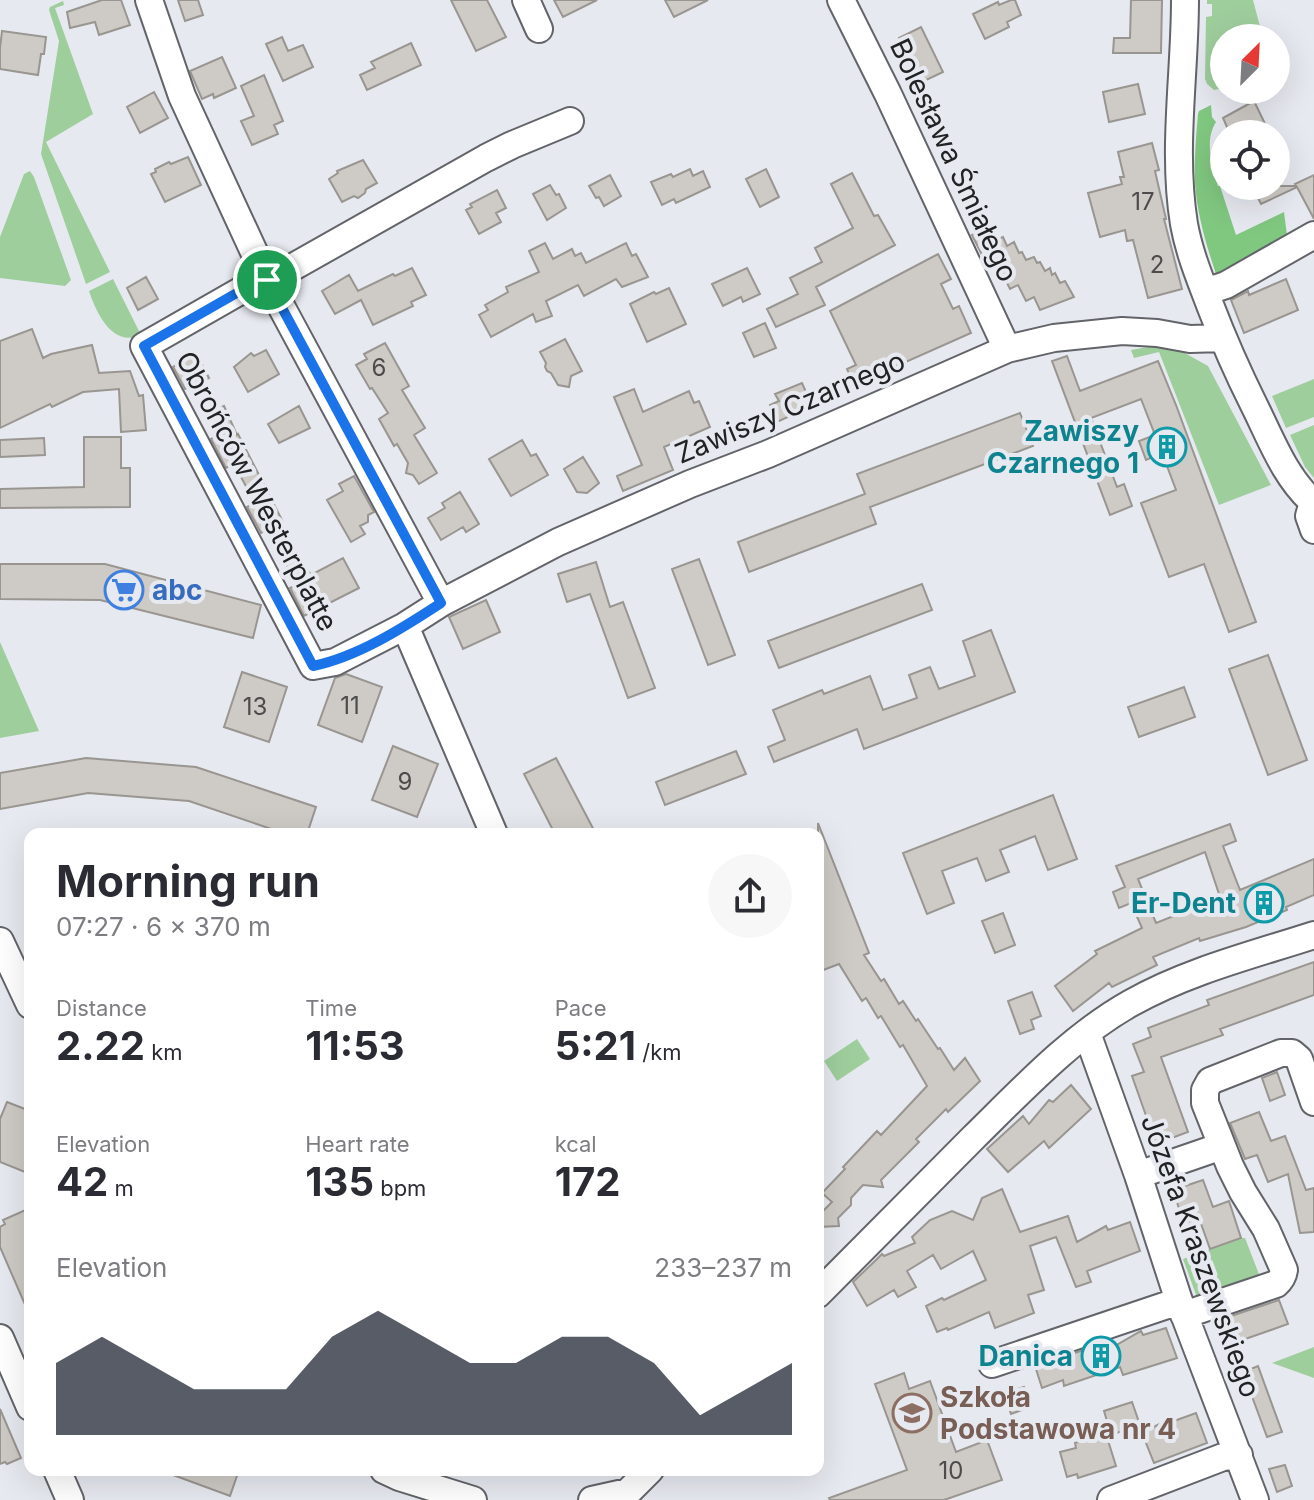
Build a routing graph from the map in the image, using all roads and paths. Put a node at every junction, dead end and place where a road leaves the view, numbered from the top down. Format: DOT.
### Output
graph roads {
  1 [pos="149,0"];
  2 [pos="526,0"];
  3 [pos="841,0"];
  4 [pos="1185,0"];
  5 [pos="539,29"];
  6 [pos="570,121"];
  7 [pos="1314,235"];
  8 [pos="267,280"];
  9 [pos="1205,292"];
  10 [pos="1223,338"];
  11 [pos="1007,349"];
  12 [pos="1313,502"];
  13 [pos="1314,530"];
  14 [pos="441,603"];
  15 [pos="405,626"];
  16 [pos="313,666"];
  17 [pos="491,828"];
  18 [pos="1314,935"];
  19 [pos="0,941"];
  20 [pos="24,992"];
  21 [pos="1087,1033"];
  22 [pos="1314,1102"];
  23 [pos="1222,1146"];
  24 [pos="1138,1175"];
  25 [pos="824,1288"];
  26 [pos="1182,1308"];
  27 [pos="0,1338"];
  28 [pos="992,1364"];
  29 [pos="24,1393"];
  30 [pos="1239,1455"];
  31 [pos="60,1476"];
  32 [pos="397,1476"];
  33 [pos="645,1476"];
  34 [pos="627,1497"];
  35 [pos="70,1500"];
  36 [pos="473,1500"];
  37 [pos="592,1500"];
  38 [pos="1111,1500"];
  39 [pos="1255,1500"];
  1 -- 8 [label="street"];
  2 -- 5 [label="street"];
  3 -- 11 [label="street, Bolesława Śmiałego"];
  4 -- 9 [label="street"];
  6 -- 8 [label="street"];
  7 -- 9 [label="street"];
  8 -- 14 [label="street"];
  8 -- 16 [label="street, Obrońców Westerplatte"];
  9 -- 10 [label="street"];
  10 -- 11 [label="street, Zawiszy Czarnego"];
  10 -- 12 [label="street"];
  11 -- 14 [label="street, Zawiszy Czarnego"];
  12 -- 13 [label="street"];
  14 -- 15 [label="street, Zawiszy Czarnego"];
  15 -- 16 [label="street, Zawiszy Czarnego"];
  15 -- 17 [label="street"];
  18 -- 21 [label="street"];
  19 -- 20 [label="street"];
  21 -- 24 [label="street, Józefa Kraszewskiego"];
  21 -- 25 [label="street"];
  22 -- 23 [label="street"];
  23 -- 24 [label="street"];
  23 -- 26 [label="street"];
  24 -- 26 [label="street, Józefa Kraszewskiego"];
  26 -- 28 [label="street"];
  26 -- 30 [label="street, Józefa Kraszewskiego"];
  27 -- 29 [label="street"];
  30 -- 38 [label="street"];
  30 -- 39 [label="street, Józefa Kraszewskiego"];
  31 -- 35 [label="street"];
  32 -- 36 [label="street"];
  33 -- 34 [label="street"];
  34 -- 37 [label="street"];
}
